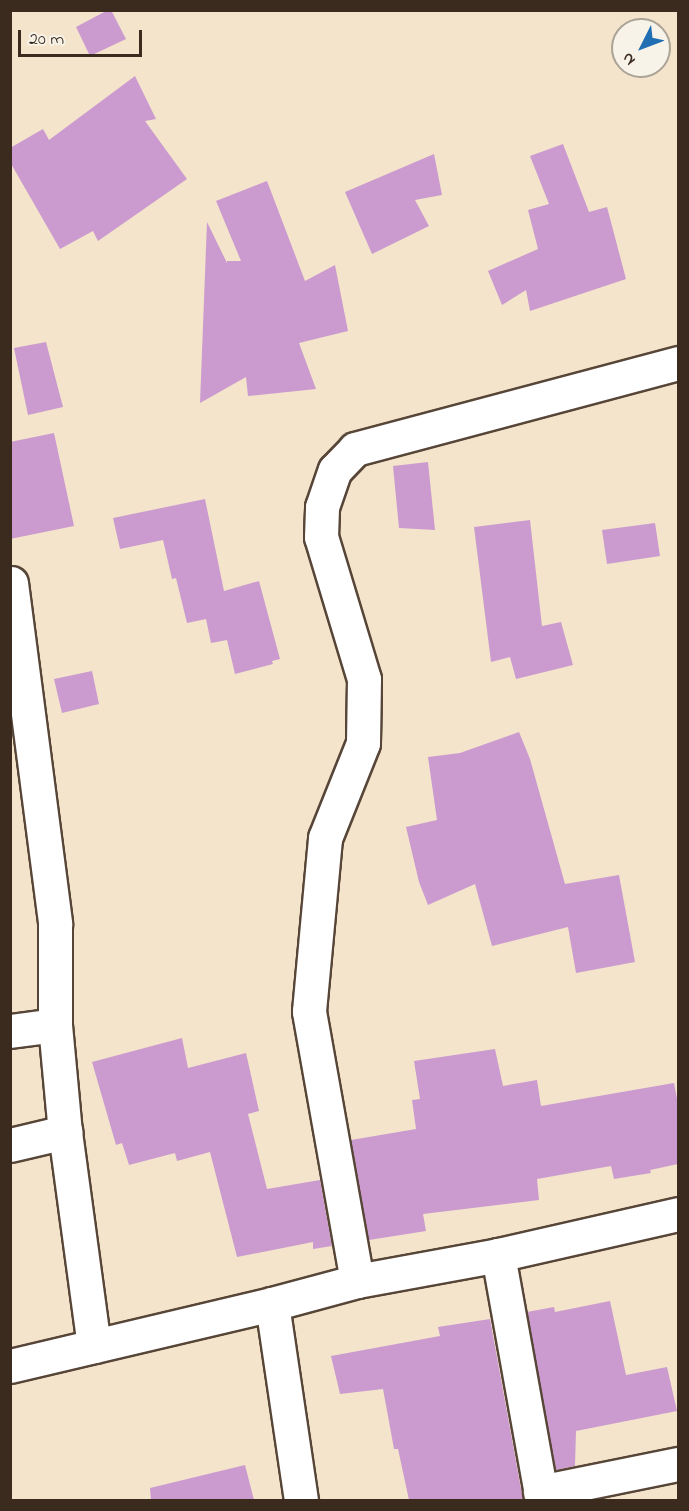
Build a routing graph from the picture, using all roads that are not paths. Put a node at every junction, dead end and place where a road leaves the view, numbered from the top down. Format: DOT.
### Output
graph roads {
  1 [pos="678,363"];
  2 [pos="11,584"];
  3 [pos="21,736"];
  4 [pos="55,1025"];
  5 [pos="10,1031"];
  6 [pos="65,1132"];
  7 [pos="10,1145"];
  8 [pos="678,1214"];
  9 [pos="498,1256"];
  10 [pos="357,1281"];
  11 [pos="272,1304"];
  12 [pos="94,1346"];
  13 [pos="10,1366"];
  14 [pos="678,1464"];
  15 [pos="541,1496"];
  16 [pos="301,1500"];
  1 -- 10 [label="street"];
  2 -- 3 [label="street"];
  3 -- 4 [label="street"];
  4 -- 5 [label="street"];
  4 -- 6 [label="street"];
  6 -- 7 [label="street"];
  6 -- 12 [label="street"];
  8 -- 9 [label="street"];
  9 -- 10 [label="street"];
  9 -- 15 [label="street"];
  10 -- 11 [label="street"];
  11 -- 12 [label="street"];
  11 -- 16 [label="street"];
  12 -- 13 [label="street"];
  14 -- 15 [label="street"];
}
